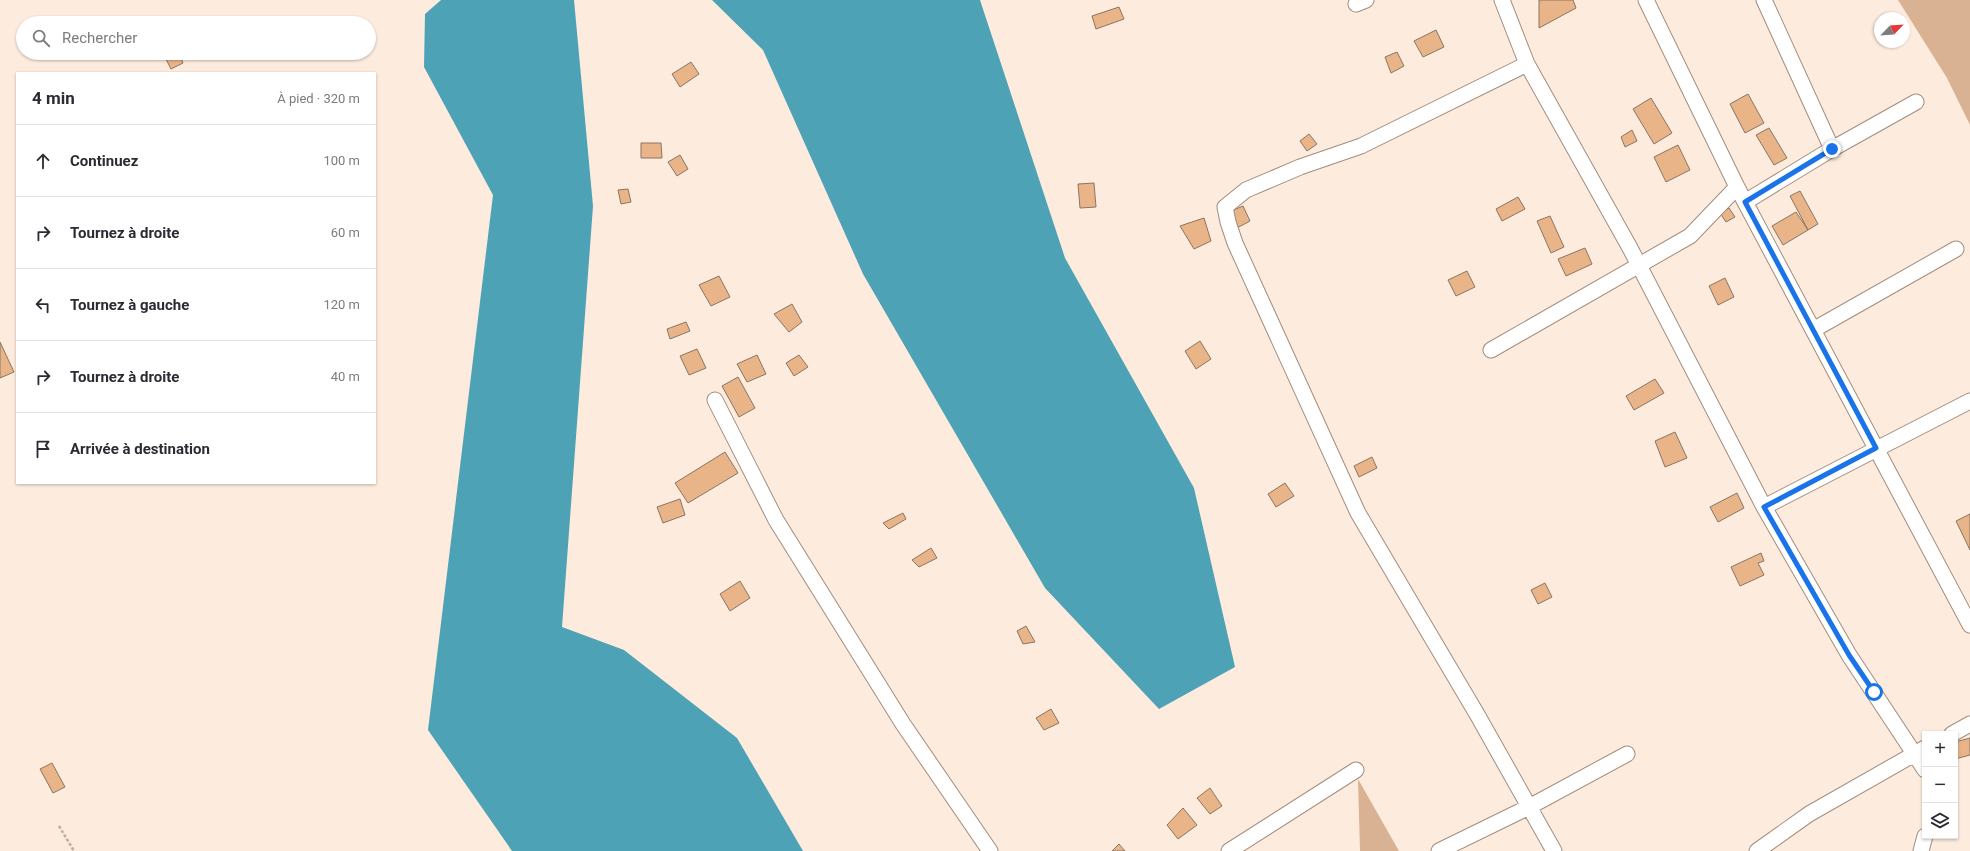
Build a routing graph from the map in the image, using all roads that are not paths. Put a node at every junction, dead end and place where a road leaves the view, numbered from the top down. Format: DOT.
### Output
graph roads {
  1 [pos="1502,0"];
  2 [pos="1646,0"];
  3 [pos="1764,0"];
  4 [pos="1527,64"];
  5 [pos="1916,102"];
  6 [pos="1832,149"];
  7 [pos="1737,187"];
  8 [pos="1745,202"];
  9 [pos="1956,249"];
  10 [pos="1638,265"];
  11 [pos="1813,330"];
  12 [pos="1491,350"];
  13 [pos="715,400"];
  14 [pos="1970,401"];
  15 [pos="1876,448"];
  16 [pos="1764,507"];
  17 [pos="1970,625"];
  18 [pos="1970,724"];
  19 [pos="1957,731"];
  20 [pos="1920,751"];
  21 [pos="1627,754"];
  22 [pos="1924,767"];
  23 [pos="1356,770"];
  24 [pos="1529,807"];
  25 [pos="1924,839"];
  26 [pos="990,851"];
  27 [pos="1229,851"];
  28 [pos="1439,851"];
  29 [pos="1554,851"];
  30 [pos="1758,851"];
  31 [pos="1921,851"];
  1 -- 4 [label="street"];
  2 -- 7 [label="street"];
  3 -- 6 [label="street"];
  4 -- 10 [label="street"];
  4 -- 24 [label="street"];
  5 -- 6 [label="street"];
  6 -- 8 [label="street"];
  7 -- 8 [label="street"];
  7 -- 10 [label="street"];
  8 -- 11 [label="street"];
  9 -- 11 [label="street"];
  10 -- 12 [label="street"];
  10 -- 16 [label="street"];
  11 -- 15 [label="street"];
  13 -- 26 [label="street"];
  14 -- 15 [label="street"];
  15 -- 16 [label="street"];
  15 -- 17 [label="street"];
  16 -- 20 [label="street"];
  18 -- 19 [label="street"];
  20 -- 22 [label="street"];
  20 -- 30 [label="street"];
  21 -- 24 [label="street"];
  23 -- 27 [label="street"];
  24 -- 28 [label="street"];
  24 -- 29 [label="street"];
  25 -- 31 [label="street"];
}
